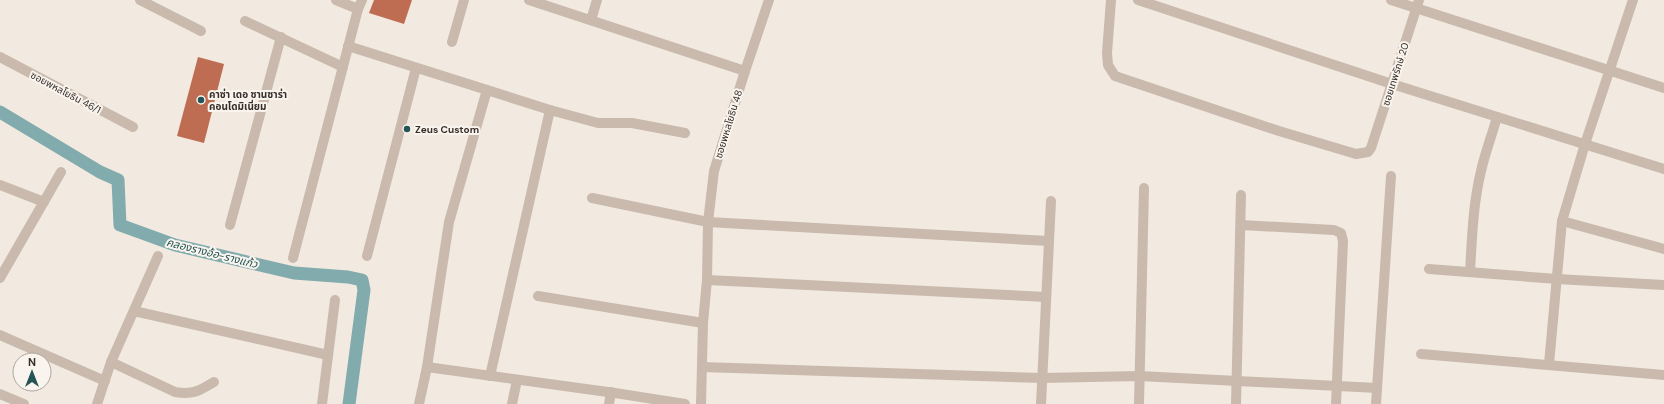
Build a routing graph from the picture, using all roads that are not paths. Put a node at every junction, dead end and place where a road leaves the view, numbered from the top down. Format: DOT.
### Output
graph roads {
  1 [pos="140,0"];
  2 [pos="336,0"];
  3 [pos="464,0"];
  4 [pos="529,0"];
  5 [pos="597,0"];
  6 [pos="769,0"];
  7 [pos="1111,0"];
  8 [pos="1138,0"];
  9 [pos="1391,0"];
  10 [pos="1633,0"];
  11 [pos="1418,4"];
  12 [pos="360,5"];
  13 [pos="591,20"];
  14 [pos="245,21"];
  15 [pos="201,31"];
  16 [pos="281,37"];
  17 [pos="452,42"];
  18 [pos="348,46"];
  19 [pos="0,57"];
  20 [pos="343,67"];
  21 [pos="416,68"];
  22 [pos="745,70"];
  23 [pos="1610,70"];
  24 [pos="1392,84"];
  25 [pos="1664,88"];
  26 [pos="487,90"];
  27 [pos="550,110"];
  28 [pos="1497,117"];
  29 [pos="133,127"];
  30 [pos="685,133"];
  31 [pos="1585,144"];
  32 [pos="1664,170"];
  33 [pos="61,172"];
  34 [pos="1391,176"];
  35 [pos="0,184"];
  36 [pos="1144,188"];
  37 [pos="1242,196"];
  38 [pos="592,198"];
  39 [pos="1051,201"];
  40 [pos="44,202"];
  41 [pos="1562,221"];
  42 [pos="708,222"];
  43 [pos="230,225"];
  44 [pos="1241,225"];
  45 [pos="1049,241"];
  46 [pos="1664,249"];
  47 [pos="158,256"];
  48 [pos="366,256"];
  49 [pos="293,258"];
  50 [pos="3,266"];
  51 [pos="1429,269"];
  52 [pos="1470,272"];
  53 [pos="0,278"];
  54 [pos="1557,279"];
  55 [pos="707,280"];
  56 [pos="1664,285"];
  57 [pos="538,296"];
  58 [pos="1046,297"];
  59 [pos="335,300"];
  60 [pos="134,311"];
  61 [pos="703,323"];
  62 [pos="0,335"];
  63 [pos="1421,354"];
  64 [pos="328,355"];
  65 [pos="111,362"];
  66 [pos="1549,364"];
  67 [pos="427,367"];
  68 [pos="702,367"];
  69 [pos="1664,375"];
  70 [pos="490,376"];
  71 [pos="1139,376"];
  72 [pos="1042,378"];
  73 [pos="517,380"];
  74 [pos="1236,380"];
  75 [pos="105,382"];
  76 [pos="214,382"];
  77 [pos="1337,387"];
  78 [pos="1377,388"];
  79 [pos="611,392"];
  80 [pos="0,394"];
  81 [pos="24,404"];
  82 [pos="97,404"];
  83 [pos="322,404"];
  84 [pos="419,404"];
  85 [pos="512,404"];
  86 [pos="609,404"];
  87 [pos="685,404"];
  88 [pos="701,404"];
  89 [pos="1041,404"];
  90 [pos="1139,404"];
  91 [pos="1236,404"];
  92 [pos="1336,404"];
  93 [pos="1376,404"];
  1 -- 15 [label="street"];
  2 -- 12 [label="street"];
  3 -- 17 [label="street"];
  4 -- 13 [label="street"];
  5 -- 13 [label="street"];
  6 -- 22 [label="street, ซอยพหลโยธิน 48"];
  7 -- 24 [label="street, ซอยเทพรักษ์ 20"];
  8 -- 24 [label="street"];
  9 -- 11 [label="street"];
  10 -- 23 [label="street"];
  11 -- 23 [label="street"];
  11 -- 24 [label="street, ซอยเทพรักษ์ 20"];
  12 -- 18 [label="street"];
  13 -- 22 [label="street"];
  14 -- 16 [label="street"];
  16 -- 20 [label="street"];
  16 -- 43 [label="street"];
  18 -- 20 [label="street"];
  18 -- 21 [label="street"];
  19 -- 29 [label="street, ซอยพหลโยธิน 46/1"];
  20 -- 49 [label="street"];
  21 -- 26 [label="street"];
  21 -- 48 [label="street"];
  22 -- 42 [label="street, ซอยพหลโยธิน 48"];
  23 -- 25 [label="street"];
  23 -- 31 [label="street"];
  24 -- 28 [label="street"];
  26 -- 27 [label="street"];
  26 -- 67 [label="street"];
  27 -- 30 [label="street"];
  27 -- 70 [label="street"];
  28 -- 31 [label="street"];
  28 -- 52 [label="street"];
  31 -- 32 [label="street"];
  31 -- 41 [label="street"];
  33 -- 40 [label="street"];
  34 -- 78 [label="street"];
  35 -- 40 [label="street"];
  36 -- 71 [label="street"];
  37 -- 44 [label="street"];
  38 -- 42 [label="street"];
  39 -- 45 [label="street"];
  40 -- 50 [label="street"];
  41 -- 46 [label="street"];
  41 -- 54 [label="street"];
  42 -- 45 [label="street"];
  42 -- 55 [label="street, ซอยพหลโยธิน 48"];
  44 -- 74 [label="street"];
  44 -- 77 [label="street"];
  45 -- 58 [label="street"];
  47 -- 60 [label="street"];
  50 -- 53 [label="street"];
  51 -- 52 [label="street"];
  52 -- 54 [label="street"];
  54 -- 56 [label="street"];
  54 -- 66 [label="street"];
  55 -- 58 [label="street"];
  55 -- 61 [label="street, ซอยพหลโยธิน 48"];
  57 -- 61 [label="street"];
  58 -- 72 [label="street"];
  59 -- 64 [label="street"];
  60 -- 64 [label="street"];
  60 -- 65 [label="street"];
  61 -- 68 [label="street, ซอยพหลโยธิน 48"];
  62 -- 75 [label="street"];
  63 -- 66 [label="street"];
  64 -- 83 [label="street"];
  65 -- 75 [label="street"];
  65 -- 76 [label="street"];
  66 -- 69 [label="street"];
  67 -- 70 [label="street"];
  67 -- 84 [label="street"];
  68 -- 72 [label="street"];
  68 -- 88 [label="street, ซอยพหลโยธิน 48"];
  70 -- 73 [label="street"];
  71 -- 72 [label="street"];
  71 -- 74 [label="street"];
  71 -- 90 [label="street"];
  72 -- 89 [label="street"];
  73 -- 79 [label="street"];
  73 -- 85 [label="street"];
  74 -- 77 [label="street"];
  74 -- 91 [label="street"];
  75 -- 82 [label="street"];
  77 -- 78 [label="street"];
  77 -- 92 [label="street"];
  78 -- 93 [label="street"];
  79 -- 86 [label="street"];
  79 -- 87 [label="street"];
  80 -- 81 [label="street"];
}
